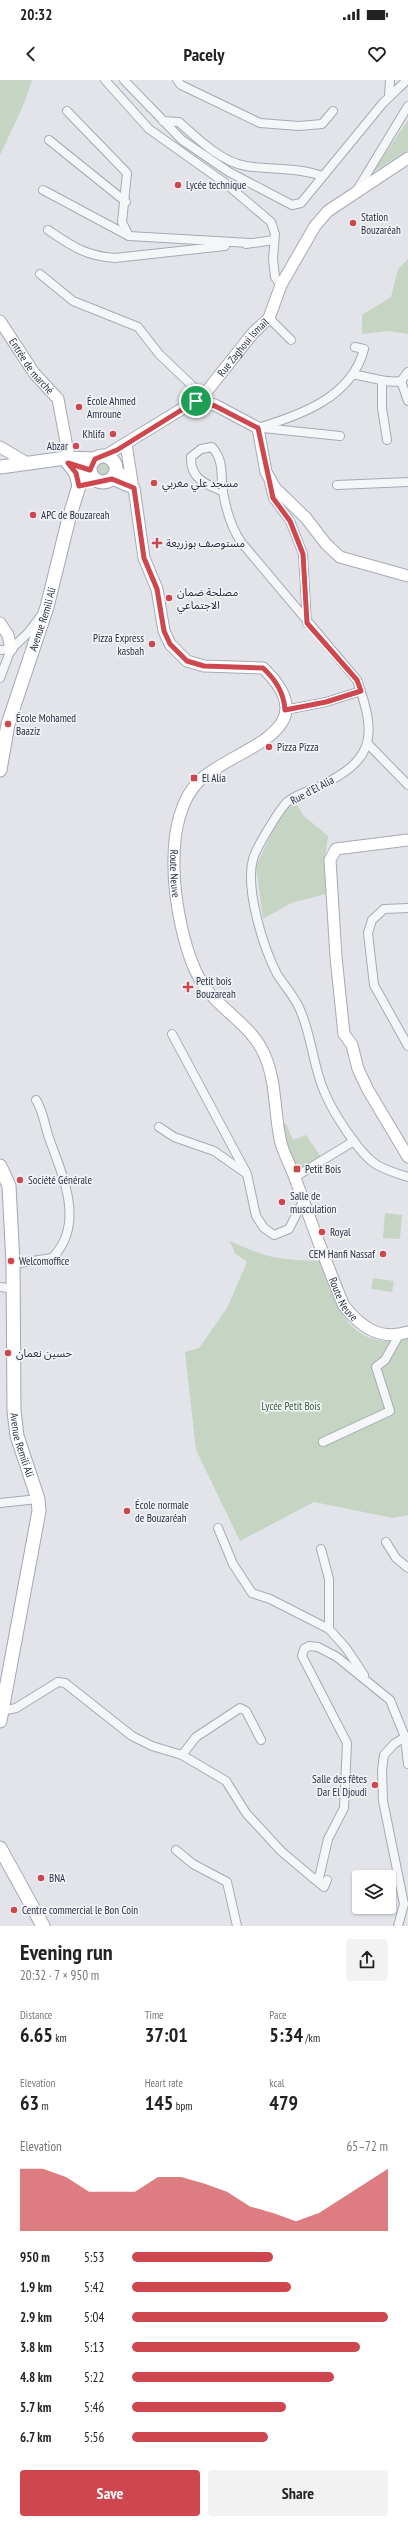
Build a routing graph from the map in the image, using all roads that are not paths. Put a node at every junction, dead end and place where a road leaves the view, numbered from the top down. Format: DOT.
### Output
graph roads {
  1 [pos="105,80"];
  2 [pos="124,80"];
  3 [pos="177,80"];
  4 [pos="390,80"];
  5 [pos="406,80"];
  6 [pos="389,97"];
  7 [pos="408,106"];
  8 [pos="67,111"];
  9 [pos="333,111"];
  10 [pos="163,121"];
  11 [pos="50,140"];
  12 [pos="406,163"];
  13 [pos="322,176"];
  14 [pos="44,190"];
  15 [pos="357,191"];
  16 [pos="126,202"];
  17 [pos="48,230"];
  18 [pos="128,236"];
  19 [pos="189,240"];
  20 [pos="274,240"];
  21 [pos="250,243"];
  22 [pos="201,248"];
  23 [pos="40,274"];
  24 [pos="281,285"];
  25 [pos="269,318"];
  26 [pos="0,321"];
  27 [pos="291,340"];
  28 [pos="354,347"];
  29 [pos="408,372"];
  30 [pos="354,375"];
  31 [pos="401,381"];
  32 [pos="382,382"];
  33 [pos="199,398"];
  34 [pos="408,401"];
  35 [pos="258,428"];
  36 [pos="340,436"];
  37 [pos="387,440"];
  38 [pos="123,446"];
  39 [pos="0,447"];
  40 [pos="65,460"];
  41 [pos="29,464"];
  42 [pos="0,468"];
  43 [pos="103,469"];
  44 [pos="266,472"];
  45 [pos="408,482"];
  46 [pos="337,485"];
  47 [pos="79,486"];
  48 [pos="133,486"];
  49 [pos="222,491"];
  50 [pos="408,576"];
  51 [pos="47,606"];
  52 [pos="0,623"];
  53 [pos="307,623"];
  54 [pos="5,649"];
  55 [pos="0,678"];
  56 [pos="361,691"];
  57 [pos="285,710"];
  58 [pos="368,744"];
  59 [pos="0,770"];
  60 [pos="408,785"];
  61 [pos="408,840"];
  62 [pos="408,908"];
  63 [pos="172,1034"];
  64 [pos="408,1046"];
  65 [pos="36,1100"];
  66 [pos="159,1126"];
  67 [pos="354,1141"];
  68 [pos="408,1157"];
  69 [pos="0,1166"];
  70 [pos="247,1174"];
  71 [pos="295,1177"];
  72 [pos="408,1177"];
  73 [pos="4,1186"];
  74 [pos="303,1201"];
  75 [pos="14,1264"];
  76 [pos="0,1287"];
  77 [pos="14,1289"];
  78 [pos="404,1334"];
  79 [pos="323,1442"];
  80 [pos="38,1499"];
  81 [pos="0,1503"];
  82 [pos="218,1528"];
  83 [pos="386,1542"];
  84 [pos="322,1549"];
  85 [pos="408,1568"];
  86 [pos="328,1629"];
  87 [pos="366,1680"];
  88 [pos="1,1716"];
  89 [pos="407,1738"];
  90 [pos="261,1740"];
  91 [pos="182,1756"];
  92 [pos="408,1764"];
  93 [pos="176,1850"];
  94 [pos="2,1856"];
  95 [pos="313,1878"];
  96 [pos="327,1880"];
  97 [pos="43,1926"];
  98 [pos="237,1926"];
  99 [pos="398,1926"];
  1 -- 20 [label="street"];
  2 -- 10 [label="street"];
  3 -- 9 [label="street"];
  4 -- 6 [label="street"];
  5 -- 6 [label="street"];
  6 -- 13 [label="street"];
  7 -- 15 [label="street"];
  8 -- 16 [label="street"];
  10 -- 13 [label="street"];
  10 -- 13 [label="street"];
  11 -- 16 [label="street"];
  12 -- 15 [label="street, Rue Zaghoui Ismaïl"];
  14 -- 18 [label="street"];
  15 -- 24 [label="street, Rue Zaghoui Ismaïl"];
  16 -- 18 [label="street"];
  17 -- 22 [label="street"];
  18 -- 19 [label="street"];
  19 -- 21 [label="street"];
  19 -- 22 [label="street"];
  20 -- 21 [label="street"];
  20 -- 24 [label="street"];
  21 -- 22 [label="street"];
  23 -- 33 [label="street"];
  24 -- 25 [label="street, Rue Zaghoui Ismaïl"];
  25 -- 27 [label="street"];
  25 -- 33 [label="street, Rue Zaghoui Ismaïl"];
  26 -- 40 [label="street, Entrée de marché"];
  28 -- 30 [label="street"];
  29 -- 31 [label="street"];
  30 -- 32 [label="street"];
  30 -- 35 [label="street"];
  31 -- 32 [label="street"];
  31 -- 34 [label="street"];
  32 -- 37 [label="street"];
  33 -- 35 [label="street"];
  33 -- 38 [label="street, Rue Zaghoui Ismaïl"];
  35 -- 36 [label="street"];
  35 -- 44 [label="street"];
  38 -- 43 [label="street"];
  38 -- 48 [label="street"];
  39 -- 41 [label="street"];
  40 -- 41 [label="main road"];
  40 -- 43 [label="main road"];
  40 -- 47 [label="main road"];
  41 -- 42 [label="main road"];
  43 -- 47 [label="main road, Avenue Remili Ali"];
  43 -- 48 [label="street"];
  44 -- 50 [label="street"];
  44 -- 53 [label="street"];
  45 -- 46 [label="street"];
  47 -- 51 [label="main road, Avenue Remili Ali"];
  48 -- 57 [label="street"];
  49 -- 49 [label="street"];
  49 -- 53 [label="street"];
  51 -- 54 [label="street"];
  51 -- 59 [label="main road, Avenue Remili Ali"];
  52 -- 54 [label="street"];
  53 -- 56 [label="street"];
  54 -- 55 [label="street"];
  56 -- 57 [label="street"];
  56 -- 58 [label="street"];
  57 -- 71 [label="street, Route Neuve"];
  58 -- 60 [label="street"];
  58 -- 67 [label="street, Rue d'El Alia"];
  61 -- 68 [label="street"];
  62 -- 64 [label="street"];
  63 -- 70 [label="street"];
  65 -- 75 [label="street"];
  66 -- 70 [label="street"];
  67 -- 71 [label="street"];
  67 -- 72 [label="street, Rue d'El Alia"];
  69 -- 73 [label="main road, Avenue Remili Ali"];
  70 -- 74 [label="street"];
  71 -- 74 [label="street, Route Neuve"];
  73 -- 75 [label="main road, Avenue Remili Ali"];
  74 -- 78 [label="street, Route Neuve"];
  75 -- 77 [label="main road, Avenue Remili Ali"];
  76 -- 77 [label="street"];
  77 -- 80 [label="main road, Avenue Remili Ali"];
  78 -- 79 [label="street"];
  80 -- 81 [label="street"];
  80 -- 88 [label="main road, Avenue Remili Ali"];
  82 -- 86 [label="street"];
  83 -- 85 [label="street"];
  84 -- 86 [label="street"];
  86 -- 87 [label="street"];
  87 -- 89 [label="street"];
  87 -- 95 [label="street"];
  88 -- 91 [label="street"];
  89 -- 92 [label="street"];
  89 -- 99 [label="street"];
  90 -- 91 [label="street"];
  91 -- 95 [label="street"];
  93 -- 98 [label="street"];
  94 -- 97 [label="main road"];
  95 -- 96 [label="street"];
}
